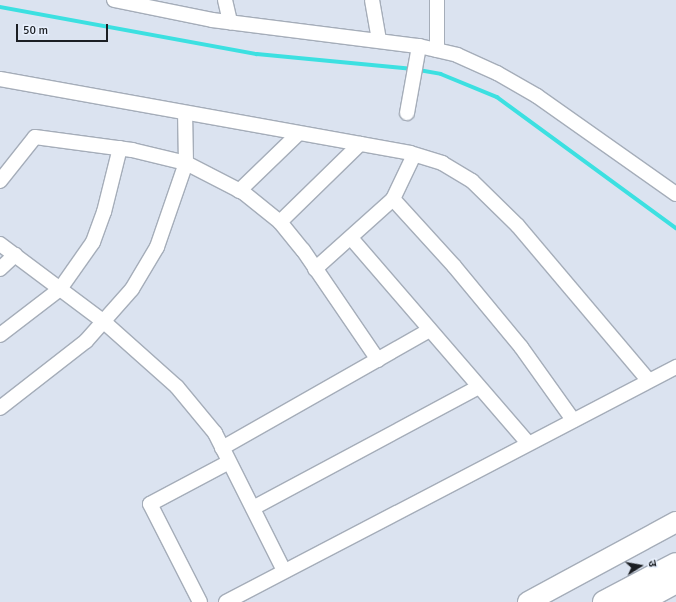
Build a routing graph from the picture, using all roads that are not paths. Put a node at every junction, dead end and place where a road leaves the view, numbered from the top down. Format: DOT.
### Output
graph roads {
  1 [pos="114,0"];
  2 [pos="225,0"];
  3 [pos="372,0"];
  4 [pos="437,0"];
  5 [pos="156,4"];
  6 [pos="230,22"];
  7 [pos="379,40"];
  8 [pos="437,50"];
  9 [pos="418,51"];
  10 [pos="0,80"];
  11 [pos="185,113"];
  12 [pos="407,113"];
  13 [pos="298,134"];
  14 [pos="360,144"];
  15 [pos="120,148"];
  16 [pos="414,154"];
  17 [pos="186,162"];
  18 [pos="0,181"];
  19 [pos="239,191"];
  20 [pos="676,194"];
  21 [pos="392,199"];
  22 [pos="280,222"];
  23 [pos="351,238"];
  24 [pos="0,244"];
  25 [pos="15,255"];
  26 [pos="315,268"];
  27 [pos="0,269"];
  28 [pos="60,289"];
  29 [pos="104,321"];
  30 [pos="430,330"];
  31 [pos="0,336"];
  32 [pos="378,360"];
  33 [pos="676,367"];
  34 [pos="648,380"];
  35 [pos="479,387"];
  36 [pos="0,408"];
  37 [pos="573,420"];
  38 [pos="528,444"];
  39 [pos="222,448"];
  40 [pos="230,462"];
  41 [pos="253,508"];
  42 [pos="676,522"];
  43 [pos="676,564"];
  44 [pos="284,571"];
  45 [pos="676,582"];
  46 [pos="200,602"];
  47 [pos="226,602"];
  48 [pos="528,602"];
  49 [pos="604,602"];
  50 [pos="639,602"];
  1 -- 5 [label="street"];
  2 -- 6 [label="street"];
  3 -- 7 [label="street"];
  4 -- 8 [label="street"];
  5 -- 6 [label="street"];
  6 -- 7 [label="street"];
  7 -- 9 [label="street"];
  8 -- 9 [label="street"];
  8 -- 20 [label="street"];
  9 -- 12 [label="street"];
  10 -- 11 [label="street"];
  11 -- 13 [label="street"];
  11 -- 17 [label="street"];
  13 -- 14 [label="street"];
  13 -- 19 [label="street"];
  14 -- 16 [label="street"];
  14 -- 22 [label="street"];
  15 -- 17 [label="street"];
  15 -- 18 [label="street"];
  15 -- 28 [label="street"];
  16 -- 21 [label="street"];
  16 -- 34 [label="street"];
  17 -- 19 [label="street"];
  17 -- 29 [label="street"];
  19 -- 22 [label="street"];
  21 -- 23 [label="street"];
  21 -- 37 [label="street"];
  22 -- 26 [label="street"];
  23 -- 26 [label="street"];
  23 -- 30 [label="street"];
  24 -- 25 [label="street"];
  25 -- 27 [label="street"];
  25 -- 28 [label="street"];
  26 -- 32 [label="street"];
  28 -- 29 [label="street"];
  28 -- 31 [label="street"];
  29 -- 36 [label="street"];
  29 -- 39 [label="street"];
  30 -- 32 [label="street"];
  30 -- 35 [label="street"];
  32 -- 39 [label="street"];
  33 -- 34 [label="street"];
  34 -- 37 [label="street"];
  35 -- 38 [label="street"];
  35 -- 41 [label="street"];
  37 -- 38 [label="street"];
  38 -- 44 [label="street"];
  39 -- 40 [label="street"];
  40 -- 41 [label="street"];
  40 -- 46 [label="street"];
  41 -- 44 [label="street"];
  42 -- 48 [label="street"];
  43 -- 49 [label="highway"];
  44 -- 47 [label="street"];
  45 -- 50 [label="highway"];
}
